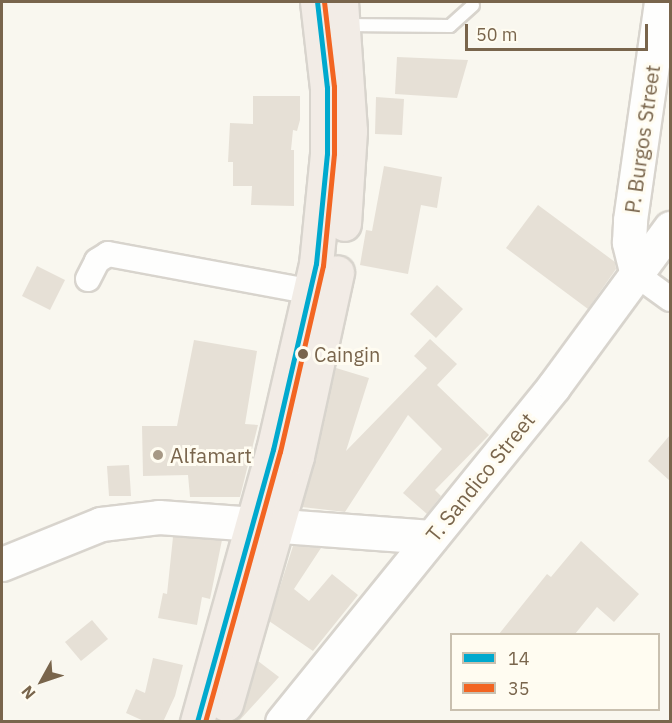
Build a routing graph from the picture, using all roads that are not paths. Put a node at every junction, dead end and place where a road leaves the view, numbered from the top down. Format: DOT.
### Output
graph roads {
  1 [pos="660,2"];
  2 [pos="473,4"];
  3 [pos="331,13"];
  4 [pos="670,228"];
  5 [pos="637,275"];
  6 [pos="88,279"];
  7 [pos="322,293"];
  8 [pos="670,299"];
  9 [pos="264,523"];
  10 [pos="430,537"];
  11 [pos="2,564"];
  12 [pos="197,722"];
  13 [pos="221,722"];
  14 [pos="282,722"];
  1 -- 5 [label="main road, P. Burgos Street"];
  2 -- 3 [label="lane"];
  3 -- 7 [label="highway"];
  4 -- 5 [label="main road, T. Sandico Street"];
  5 -- 8 [label="street"];
  5 -- 10 [label="main road, T. Sandico Street"];
  6 -- 7 [label="street"];
  7 -- 9 [label="highway"];
  9 -- 10 [label="main road"];
  9 -- 11 [label="main road"];
  9 -- 12 [label="highway"];
  9 -- 13 [label="highway"];
  10 -- 14 [label="main road, T. Sandico Street"];
}
